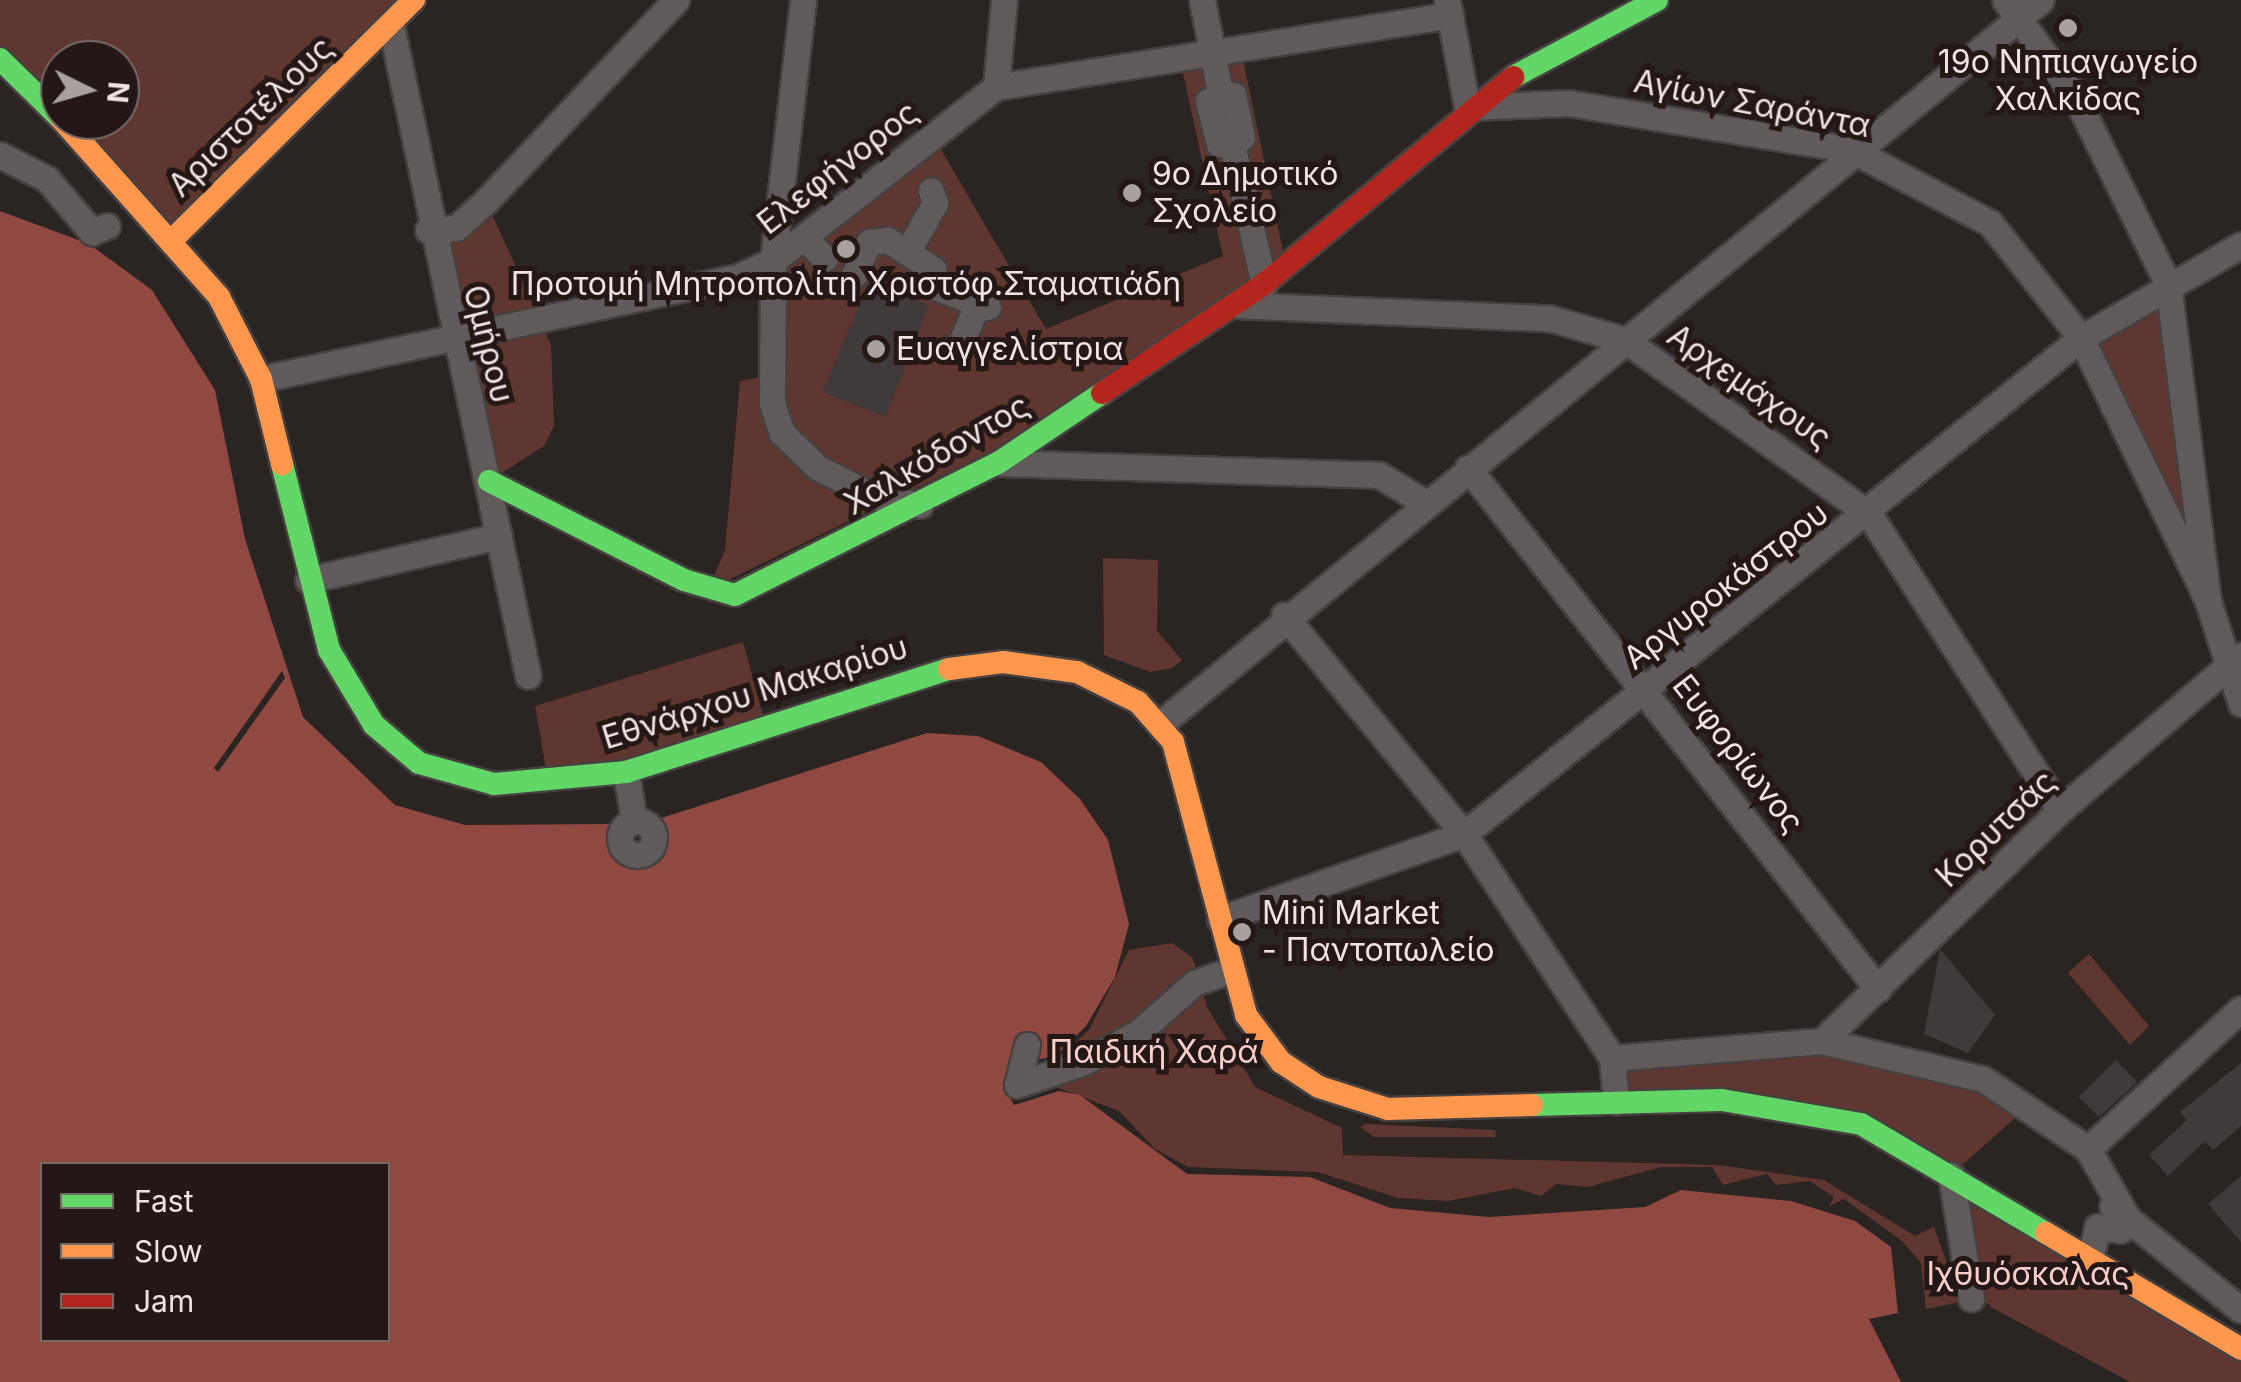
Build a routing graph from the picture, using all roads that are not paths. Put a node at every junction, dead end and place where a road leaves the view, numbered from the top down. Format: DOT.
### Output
graph roads {
  1 [pos="414,0"];
  2 [pos="676,0"];
  3 [pos="803,0"];
  4 [pos="1004,0"];
  5 [pos="1202,0"];
  6 [pos="1657,0"];
  7 [pos="2022,6"];
  8 [pos="1449,8"];
  9 [pos="391,26"];
  10 [pos="1211,49"];
  11 [pos="0,58"];
  12 [pos="996,87"];
  13 [pos="40,98"];
  14 [pos="1467,107"];
  15 [pos="81,140"];
  16 [pos="1852,150"];
  17 [pos="0,154"];
  18 [pos="919,176"];
  19 [pos="147,209"];
  20 [pos="428,230"];
  21 [pos="175,237"];
  22 [pos="804,237"];
  23 [pos="2241,245"];
  24 [pos="910,247"];
  25 [pos="824,259"];
  26 [pos="772,261"];
  27 [pos="854,275"];
  28 [pos="1264,284"];
  29 [pos="2168,284"];
  30 [pos="1234,305"];
  31 [pos="2081,338"];
  32 [pos="1626,340"];
  33 [pos="453,341"];
  34 [pos="958,347"];
  35 [pos="262,379"];
  36 [pos="998,463"];
  37 [pos="1468,468"];
  38 [pos="489,481"];
  39 [pos="1424,502"];
  40 [pos="920,505"];
  41 [pos="1869,514"];
  42 [pos="498,536"];
  43 [pos="308,580"];
  44 [pos="2208,602"];
  45 [pos="1284,616"];
  46 [pos="2232,662"];
  47 [pos="528,676"];
  48 [pos="1648,688"];
  49 [pos="2241,704"];
  50 [pos="1160,724"];
  51 [pos="626,772"];
  52 [pos="2060,810"];
  53 [pos="634,821"];
  54 [pos="1464,834"];
  55 [pos="1220,919"];
  56 [pos="1232,970"];
  57 [pos="1878,988"];
  58 [pos="2241,1009"];
  59 [pos="1822,1041"];
  60 [pos="1027,1045"];
  61 [pos="1612,1058"];
  62 [pos="1616,1102"];
  63 [pos="2088,1149"];
  64 [pos="1951,1174"];
  65 [pos="2115,1196"];
  66 [pos="2091,1256"];
  67 [pos="1971,1298"];
  68 [pos="2241,1310"];
  69 [pos="2241,1349"];
  1 -- 9 [label="street, Αριστοτέλους"];
  2 -- 20 [label="street"];
  3 -- 26 [label="street"];
  4 -- 12 [label="street"];
  5 -- 10 [label="street"];
  6 -- 14 [label="street, Χαλκόδοντος"];
  7 -- 16 [label="street"];
  7 -- 29 [label="street"];
  8 -- 10 [label="street, Ελεφήνορος"];
  8 -- 14 [label="street"];
  9 -- 20 [label="street, Ομήρου"];
  9 -- 21 [label="street, Αριστοτέλους"];
  10 -- 12 [label="street, Ελεφήνορος"];
  10 -- 28 [label="street"];
  11 -- 13 [label="street, Εθνάρχου Μακαρίου"];
  12 -- 18 [label="street, Ελεφήνορος"];
  14 -- 16 [label="street, Αγίων Σαράντα"];
  14 -- 28 [label="street, Χαλκόδοντος"];
  15 -- 19 [label="street, Εθνάρχου Μακαρίου"];
  16 -- 31 [label="street, Αγίων Σαράντα"];
  16 -- 32 [label="street"];
  17 -- 19 [label="street"];
  18 -- 22 [label="street, Ελεφήνορος"];
  18 -- 24 [label="street"];
  19 -- 21 [label="street, Εθνάρχου Μακαρίου"];
  20 -- 33 [label="street, Ομήρου"];
  21 -- 35 [label="street, Εθνάρχου Μακαρίου"];
  22 -- 25 [label="street"];
  22 -- 26 [label="street, Ελεφήνορος"];
  23 -- 29 [label="street, Αργυροκάστρου"];
  24 -- 27 [label="street"];
  24 -- 34 [label="street"];
  26 -- 33 [label="street, Ελεφήνορος"];
  26 -- 40 [label="street"];
  28 -- 30 [label="street, Χαλκόδοντος"];
  29 -- 31 [label="street, Αργυροκάστρου"];
  29 -- 44 [label="street"];
  30 -- 32 [label="street, Αρχεμάχους"];
  30 -- 36 [label="street, Χαλκόδοντος"];
  31 -- 41 [label="street, Αργυροκάστρου"];
  31 -- 44 [label="street, Αγίων Σαράντα"];
  32 -- 37 [label="street"];
  32 -- 41 [label="street, Αρχεμάχους"];
  33 -- 35 [label="street, Ελεφήνορος"];
  33 -- 38 [label="street, Ομήρου"];
  35 -- 43 [label="street, Εθνάρχου Μακαρίου"];
  36 -- 39 [label="street"];
  36 -- 40 [label="street, Χαλκόδοντος"];
  37 -- 39 [label="street"];
  37 -- 48 [label="street, Ευφορίωνος"];
  38 -- 40 [label="street, Χαλκόδοντος"];
  38 -- 42 [label="street, Ομήρου"];
  39 -- 45 [label="street"];
  41 -- 48 [label="street, Αργυροκάστρου"];
  41 -- 52 [label="street, Αρχεμάχους"];
  42 -- 43 [label="street"];
  42 -- 47 [label="street, Ομήρου"];
  43 -- 51 [label="street, Εθνάρχου Μακαρίου"];
  44 -- 46 [label="street"];
  45 -- 50 [label="street"];
  45 -- 54 [label="street"];
  46 -- 49 [label="street"];
  46 -- 52 [label="street, Κορυτσάς"];
  48 -- 54 [label="street, Αργυροκάστρου"];
  48 -- 57 [label="street, Ευφορίωνος"];
  50 -- 51 [label="street, Εθνάρχου Μακαρίου"];
  50 -- 55 [label="street"];
  51 -- 53 [label="street"];
  52 -- 57 [label="street, Κορυτσάς"];
  54 -- 55 [label="street, Αργυροκάστρου"];
  54 -- 61 [label="street"];
  55 -- 56 [label="street"];
  56 -- 60 [label="street"];
  56 -- 62 [label="street"];
  57 -- 59 [label="street, Κορυτσάς"];
  58 -- 63 [label="street"];
  59 -- 61 [label="street, Κορυτσάς"];
  59 -- 63 [label="street"];
  61 -- 62 [label="street"];
  62 -- 64 [label="street"];
  63 -- 65 [label="street"];
  64 -- 66 [label="street"];
  64 -- 67 [label="street"];
  65 -- 66 [label="street"];
  65 -- 68 [label="street"];
  66 -- 69 [label="street"];
}
